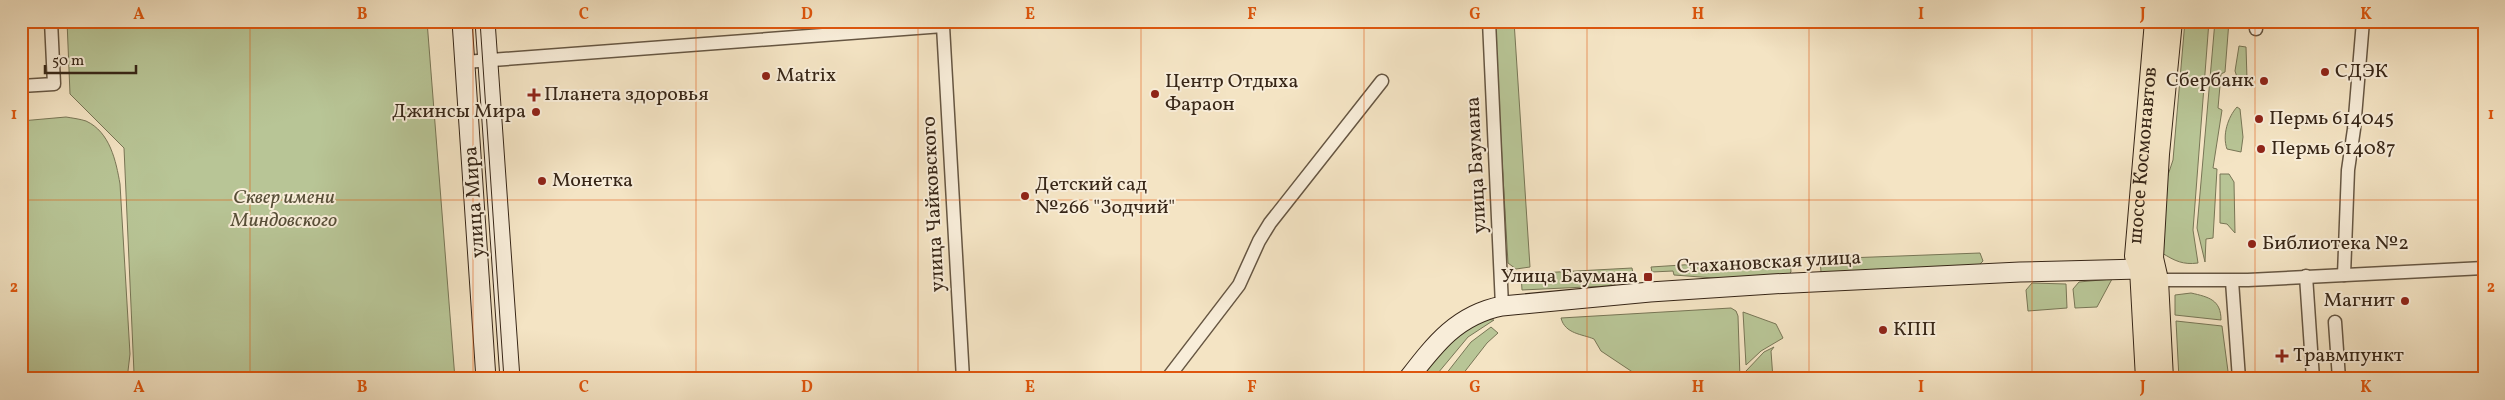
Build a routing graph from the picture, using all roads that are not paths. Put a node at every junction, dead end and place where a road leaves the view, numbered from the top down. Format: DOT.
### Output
graph roads {
  1 [pos="50,21"];
  2 [pos="462,21"];
  3 [pos="485,21"];
  4 [pos="1489,21"];
  5 [pos="2155,21"];
  6 [pos="2172,21"];
  7 [pos="2363,21"];
  8 [pos="488,60"];
  9 [pos="465,62"];
  10 [pos="1382,81"];
  11 [pos="21,86"];
  12 [pos="2484,268"];
  13 [pos="2140,269"];
  14 [pos="2344,275"];
  15 [pos="2306,276"];
  16 [pos="2158,280"];
  17 [pos="2232,281"];
  18 [pos="1502,306"];
  19 [pos="2335,322"];
  20 [pos="486,379"];
  21 [pos="510,379"];
  22 [pos="963,379"];
  23 [pos="1168,379"];
  24 [pos="1408,379"];
  25 [pos="2146,379"];
  26 [pos="2163,379"];
  27 [pos="2239,379"];
  28 [pos="2313,379"];
  29 [pos="2339,379"];
  1 -- 11 [label="street"];
  2 -- 9 [label="main road, улица Мира"];
  3 -- 8 [label="main road, улица Мира"];
  4 -- 18 [label="street, улица Баумана"];
  5 -- 13 [label="main road, шоссе Космонавтов"];
  6 -- 16 [label="main road, шоссе Космонавтов"];
  7 -- 14 [label="street"];
  8 -- 9 [label="street"];
  8 -- 21 [label="main road, улица Мира"];
  8 -- 22 [label="street, улица Чайковского"];
  9 -- 20 [label="main road, улица Мира"];
  10 -- 23 [label="street"];
  12 -- 14 [label="street"];
  13 -- 16 [label="main road"];
  13 -- 18 [label="main road, Стахановская улица"];
  13 -- 25 [label="main road, шоссе Космонавтов"];
  14 -- 15 [label="street"];
  15 -- 17 [label="street"];
  15 -- 28 [label="street"];
  16 -- 17 [label="street"];
  16 -- 26 [label="main road, шоссе Космонавтов"];
  17 -- 27 [label="street"];
  18 -- 24 [label="main road, Стахановская улица"];
  19 -- 29 [label="street"];
}
